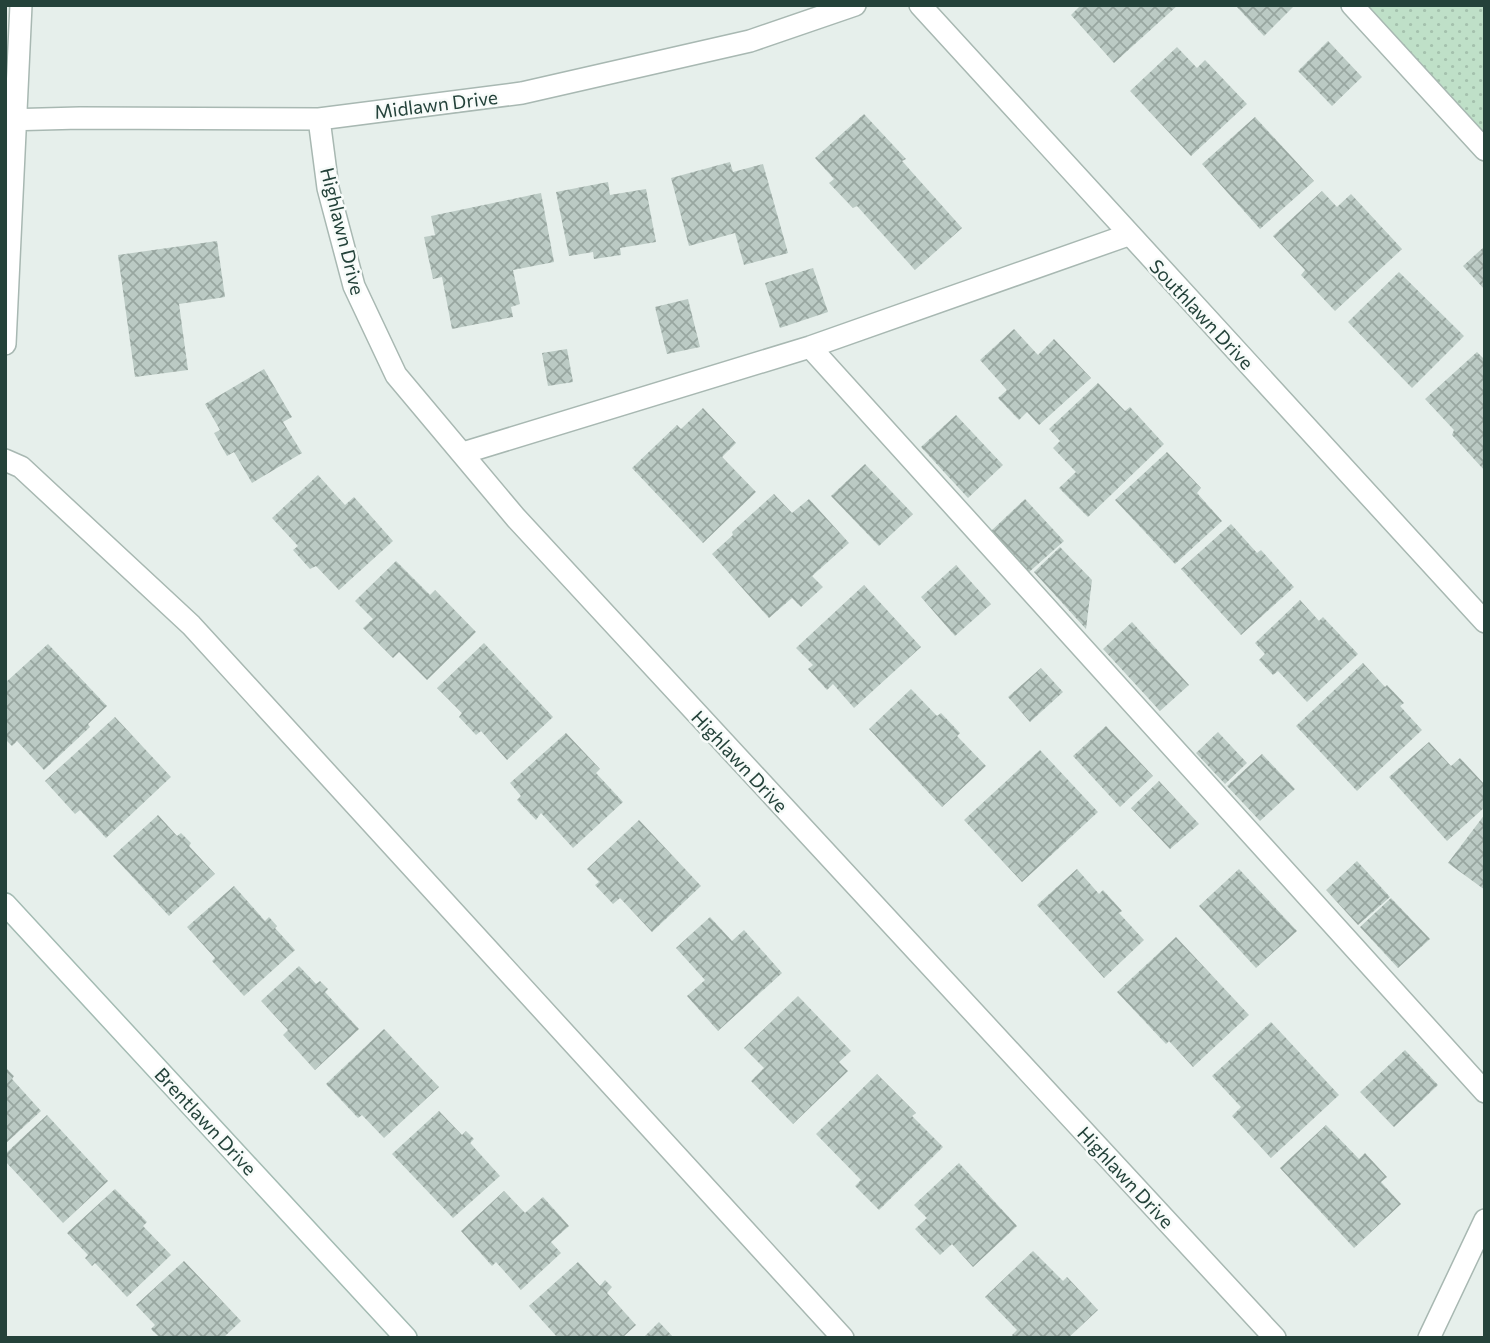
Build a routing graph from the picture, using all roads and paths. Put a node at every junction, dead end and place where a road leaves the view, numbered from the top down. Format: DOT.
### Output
graph roads {
  1 [pos="21,5"];
  2 [pos="855,5"];
  3 [pos="920,5"];
  4 [pos="1352,5"];
  5 [pos="319,119"];
  6 [pos="11,120"];
  7 [pos="1485,150"];
  8 [pos="1128,235"];
  9 [pos="5,344"];
  10 [pos="810,348"];
  11 [pos="463,453"];
  12 [pos="5,460"];
  13 [pos="1485,622"];
  14 [pos="5,904"];
  15 [pos="1485,1092"];
  16 [pos="1485,1220"];
  17 [pos="406,1338"];
  18 [pos="843,1338"];
  19 [pos="1275,1338"];
  20 [pos="1429,1338"];
  1 -- 6 [label="street"];
  2 -- 5 [label="street, Midlawn Drive"];
  3 -- 8 [label="street, Southlawn Drive"];
  4 -- 7 [label="street"];
  5 -- 6 [label="street, Midlawn Drive"];
  5 -- 11 [label="street, Highlawn Drive"];
  6 -- 9 [label="street"];
  8 -- 10 [label="street"];
  8 -- 13 [label="street, Southlawn Drive"];
  10 -- 11 [label="street"];
  10 -- 15 [label="street"];
  11 -- 19 [label="street, Highlawn Drive"];
  12 -- 18 [label="street"];
  14 -- 17 [label="street, Brentlawn Drive"];
  16 -- 20 [label="street"];
}
